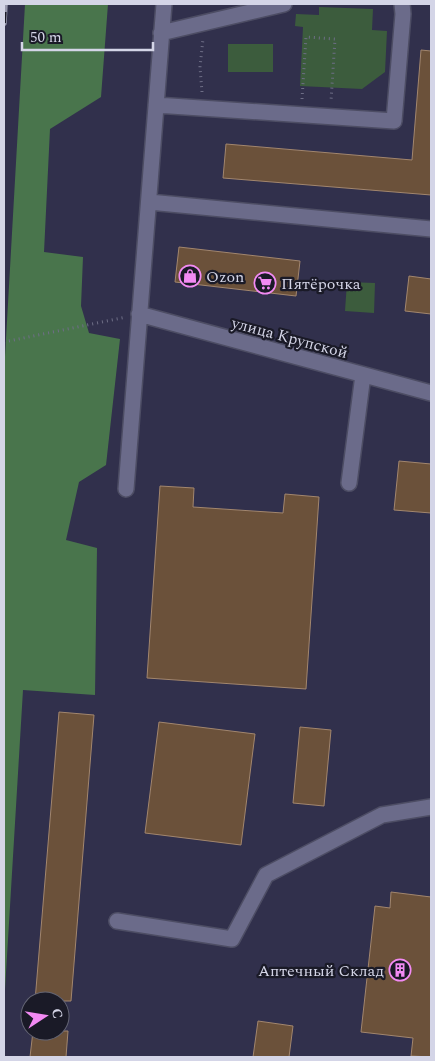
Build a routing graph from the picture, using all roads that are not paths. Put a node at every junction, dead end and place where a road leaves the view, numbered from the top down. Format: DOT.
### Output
graph roads {
  1 [pos="164,4"];
  2 [pos="284,4"];
  3 [pos="402,4"];
  4 [pos="161,33"];
  5 [pos="156,105"];
  6 [pos="149,202"];
  7 [pos="431,229"];
  8 [pos="140,314"];
  9 [pos="363,375"];
  10 [pos="431,393"];
  11 [pos="349,483"];
  12 [pos="126,489"];
  13 [pos="431,807"];
  14 [pos="117,921"];
  1 -- 4 [label="street"];
  2 -- 4 [label="street"];
  3 -- 5 [label="street"];
  4 -- 5 [label="street"];
  5 -- 6 [label="street"];
  6 -- 7 [label="street"];
  6 -- 8 [label="street"];
  8 -- 9 [label="street, улица Крупской"];
  8 -- 12 [label="street"];
  9 -- 10 [label="street, улица Крупской"];
  9 -- 11 [label="street"];
  13 -- 14 [label="street"];
}
